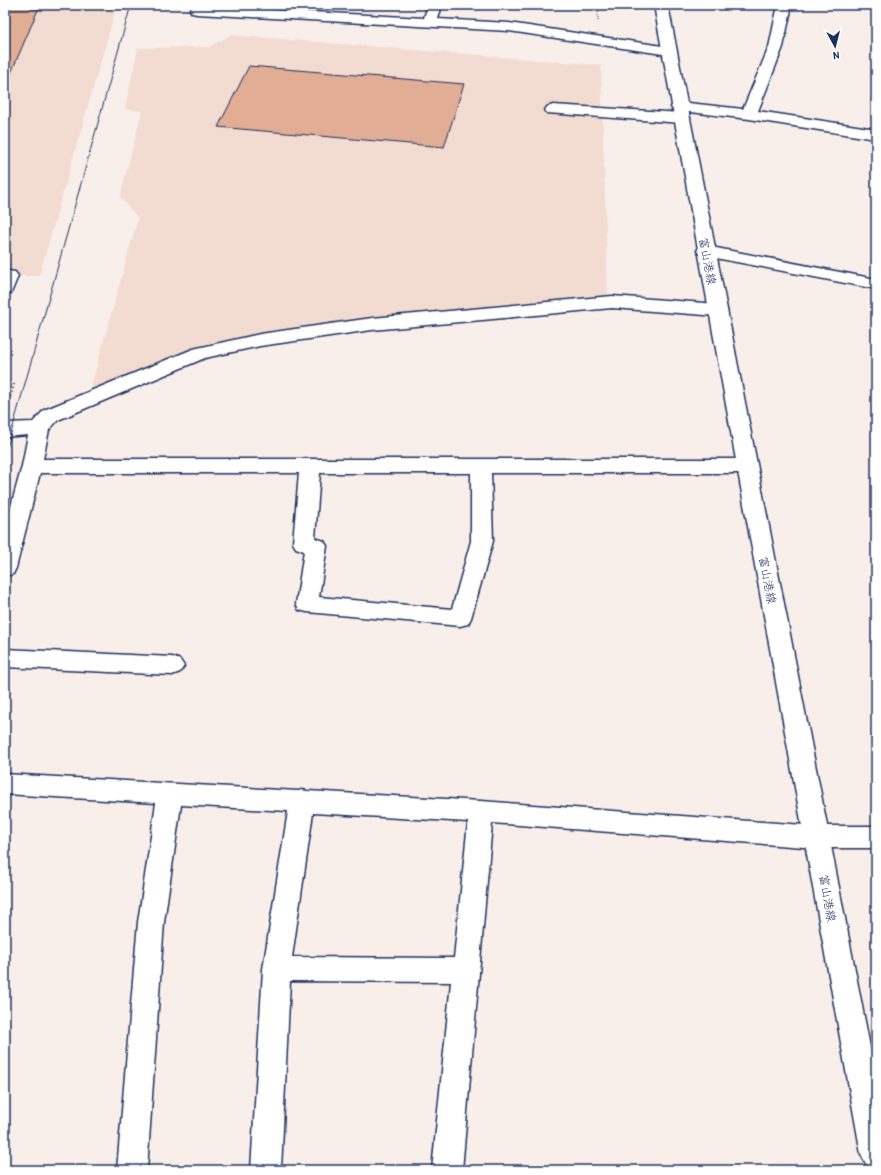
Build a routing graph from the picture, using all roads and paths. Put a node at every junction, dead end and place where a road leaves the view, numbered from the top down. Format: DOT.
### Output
graph roads {
  1 [pos="435,5"];
  2 [pos="660,5"];
  3 [pos="785,5"];
  4 [pos="197,10"];
  5 [pos="430,23"];
  6 [pos="669,50"];
  7 [pos="553,110"];
  8 [pos="681,112"];
  9 [pos="749,114"];
  10 [pos="876,134"];
  11 [pos="706,251"];
  12 [pos="876,284"];
  13 [pos="718,310"];
  14 [pos="15,382"];
  15 [pos="7,409"];
  16 [pos="39,428"];
  17 [pos="5,430"];
  18 [pos="310,465"];
  19 [pos="32,466"];
  20 [pos="481,466"];
  21 [pos="747,466"];
  22 [pos="5,568"];
  23 [pos="5,658"];
  24 [pos="172,666"];
  25 [pos="5,784"];
  26 [pos="170,794"];
  27 [pos="302,800"];
  28 [pos="481,812"];
  29 [pos="817,837"];
  30 [pos="876,837"];
  31 [pos="277,969"];
  32 [pos="466,970"];
  33 [pos="870,1091"];
  34 [pos="876,1154"];
  35 [pos="132,1170"];
  36 [pos="266,1170"];
  37 [pos="447,1170"];
  1 -- 5 [label="street"];
  2 -- 6 [label="street, 富山港線"];
  3 -- 9 [label="street"];
  4 -- 5 [label="street"];
  5 -- 6 [label="street"];
  6 -- 8 [label="street, 富山港線"];
  7 -- 8 [label="street"];
  8 -- 9 [label="street"];
  8 -- 11 [label="street, 富山港線"];
  9 -- 10 [label="street"];
  11 -- 12 [label="street"];
  11 -- 13 [label="street, 富山港線"];
  13 -- 16 [label="street"];
  13 -- 21 [label="street, 富山港線"];
  14 -- 15 [label="path"];
  16 -- 17 [label="street"];
  16 -- 19 [label="street"];
  18 -- 19 [label="street"];
  18 -- 20 [label="street"];
  18 -- 20 [label="street"];
  19 -- 22 [label="street"];
  20 -- 21 [label="street"];
  21 -- 29 [label="street, 富山港線"];
  23 -- 24 [label="street"];
  25 -- 26 [label="street"];
  26 -- 27 [label="street"];
  26 -- 35 [label="street"];
  27 -- 28 [label="street"];
  27 -- 31 [label="street"];
  28 -- 29 [label="street"];
  28 -- 32 [label="street"];
  29 -- 30 [label="street"];
  29 -- 33 [label="street, 富山港線"];
  31 -- 32 [label="street"];
  31 -- 36 [label="street"];
  32 -- 37 [label="street"];
  33 -- 34 [label="street, 富山港線"];
}
